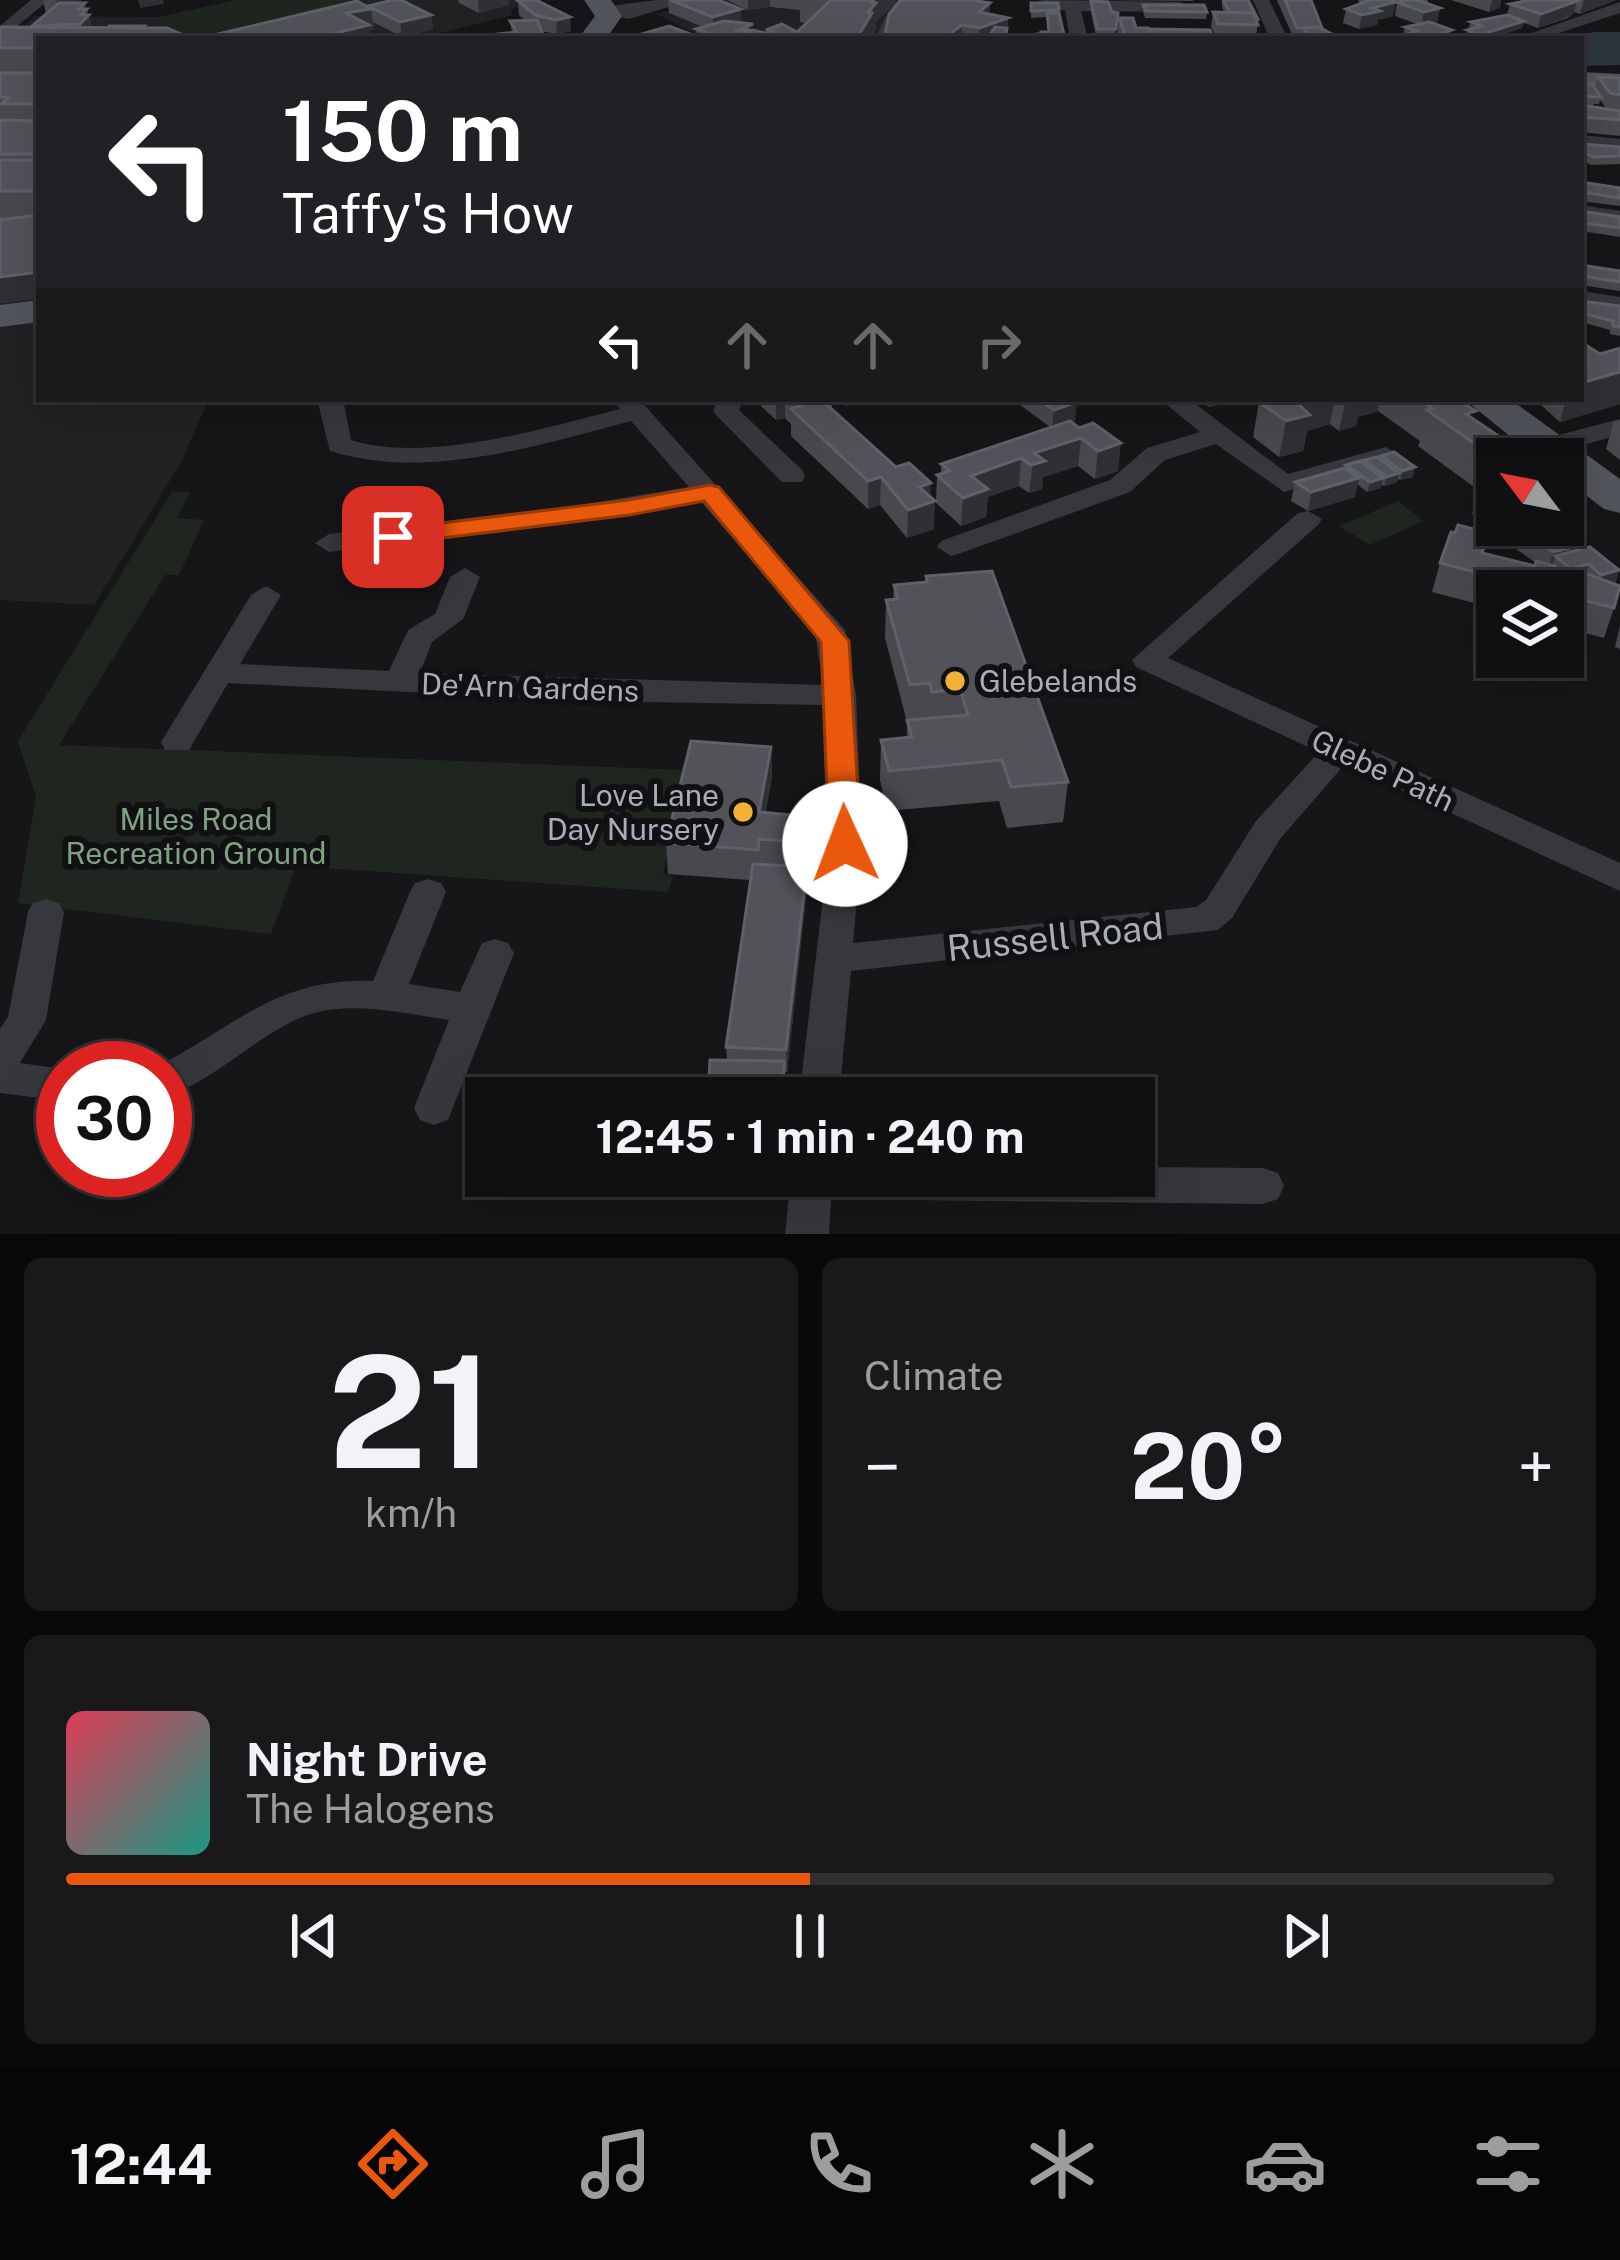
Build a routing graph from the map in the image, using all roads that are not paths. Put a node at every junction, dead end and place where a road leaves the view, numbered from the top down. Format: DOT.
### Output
graph roads {
  1 [pos="41,0"];
  2 [pos="685,0"];
  3 [pos="915,0"];
  4 [pos="1261,0"];
  5 [pos="1044,5"];
  6 [pos="1072,6"];
  7 [pos="1181,7"];
  8 [pos="1620,8"];
  9 [pos="625,11"];
  10 [pos="0,35"];
  11 [pos="596,36"];
  12 [pos="882,36"];
  13 [pos="1078,36"];
  14 [pos="1278,36"];
  15 [pos="1533,36"];
  16 [pos="1584,81"];
  17 [pos="1620,83"];
  18 [pos="1584,142"];
  19 [pos="1620,145"];
  20 [pos="1584,211"];
  21 [pos="1620,217"];
  22 [pos="1584,298"];
  23 [pos="1620,304"];
  24 [pos="36,311"];
  25 [pos="0,316"];
  26 [pos="331,402"];
  27 [pos="730,402"];
  28 [pos="1177,402"];
  29 [pos="1488,402"];
  30 [pos="631,405"];
  31 [pos="1620,428"];
  32 [pos="1219,435"];
  33 [pos="1538,438"];
  34 [pos="1581,438"];
  35 [pos="1386,455"];
  36 [pos="1584,473"];
  37 [pos="792,476"];
  38 [pos="710,492"];
  39 [pos="1620,500"];
  40 [pos="1308,519"];
  41 [pos="329,542"];
  42 [pos="951,547"];
  43 [pos="465,577"];
  44 [pos="266,595"];
  45 [pos="220,673"];
  46 [pos="400,682"];
  47 [pos="840,695"];
  48 [pos="177,742"];
  49 [pos="1339,749"];
  50 [pos="1620,878"];
  51 [pos="428,892"];
  52 [pos="46,912"];
  53 [pos="495,953"];
  54 [pos="832,959"];
  55 [pos="385,998"];
  56 [pos="473,1009"];
  57 [pos="0,1061"];
  58 [pos="192,1068"];
  59 [pos="0,1077"];
  60 [pos="821,1077"];
  61 [pos="36,1081"];
  62 [pos="434,1108"];
  63 [pos="1155,1184"];
  64 [pos="1263,1186"];
  65 [pos="810,1197"];
  66 [pos="807,1234"];
  1 -- 10 [label="street"];
  2 -- 9 [label="street"];
  3 -- 12 [label="street"];
  4 -- 14 [label="street"];
  5 -- 6 [label="street"];
  6 -- 7 [label="street"];
  6 -- 13 [label="street"];
  8 -- 15 [label="street"];
  9 -- 11 [label="main road"];
  16 -- 17 [label="main road"];
  18 -- 19 [label="street"];
  20 -- 21 [label="street"];
  22 -- 23 [label="street"];
  24 -- 25 [label="main road"];
  26 -- 30 [label="street"];
  27 -- 37 [label="street"];
  28 -- 32 [label="street"];
  29 -- 33 [label="main road"];
  30 -- 38 [label="street"];
  31 -- 34 [label="street"];
  32 -- 35 [label="street"];
  32 -- 42 [label="street"];
  36 -- 39 [label="main road"];
  38 -- 41 [label="street"];
  38 -- 47 [label="street"];
  40 -- 49 [label="street, Glebe Path"];
  43 -- 46 [label="street"];
  44 -- 45 [label="street"];
  45 -- 46 [label="street, De'Arn Gardens"];
  45 -- 48 [label="street"];
  46 -- 47 [label="street, De'Arn Gardens"];
  47 -- 54 [label="street"];
  49 -- 50 [label="street, Glebe Path"];
  49 -- 54 [label="street, Russell Road"];
  51 -- 55 [label="street"];
  52 -- 57 [label="street"];
  53 -- 56 [label="street"];
  54 -- 60 [label="street"];
  55 -- 56 [label="street"];
  55 -- 58 [label="street"];
  56 -- 62 [label="street"];
  59 -- 61 [label="street"];
  63 -- 64 [label="street"];
  65 -- 66 [label="street"];
}
